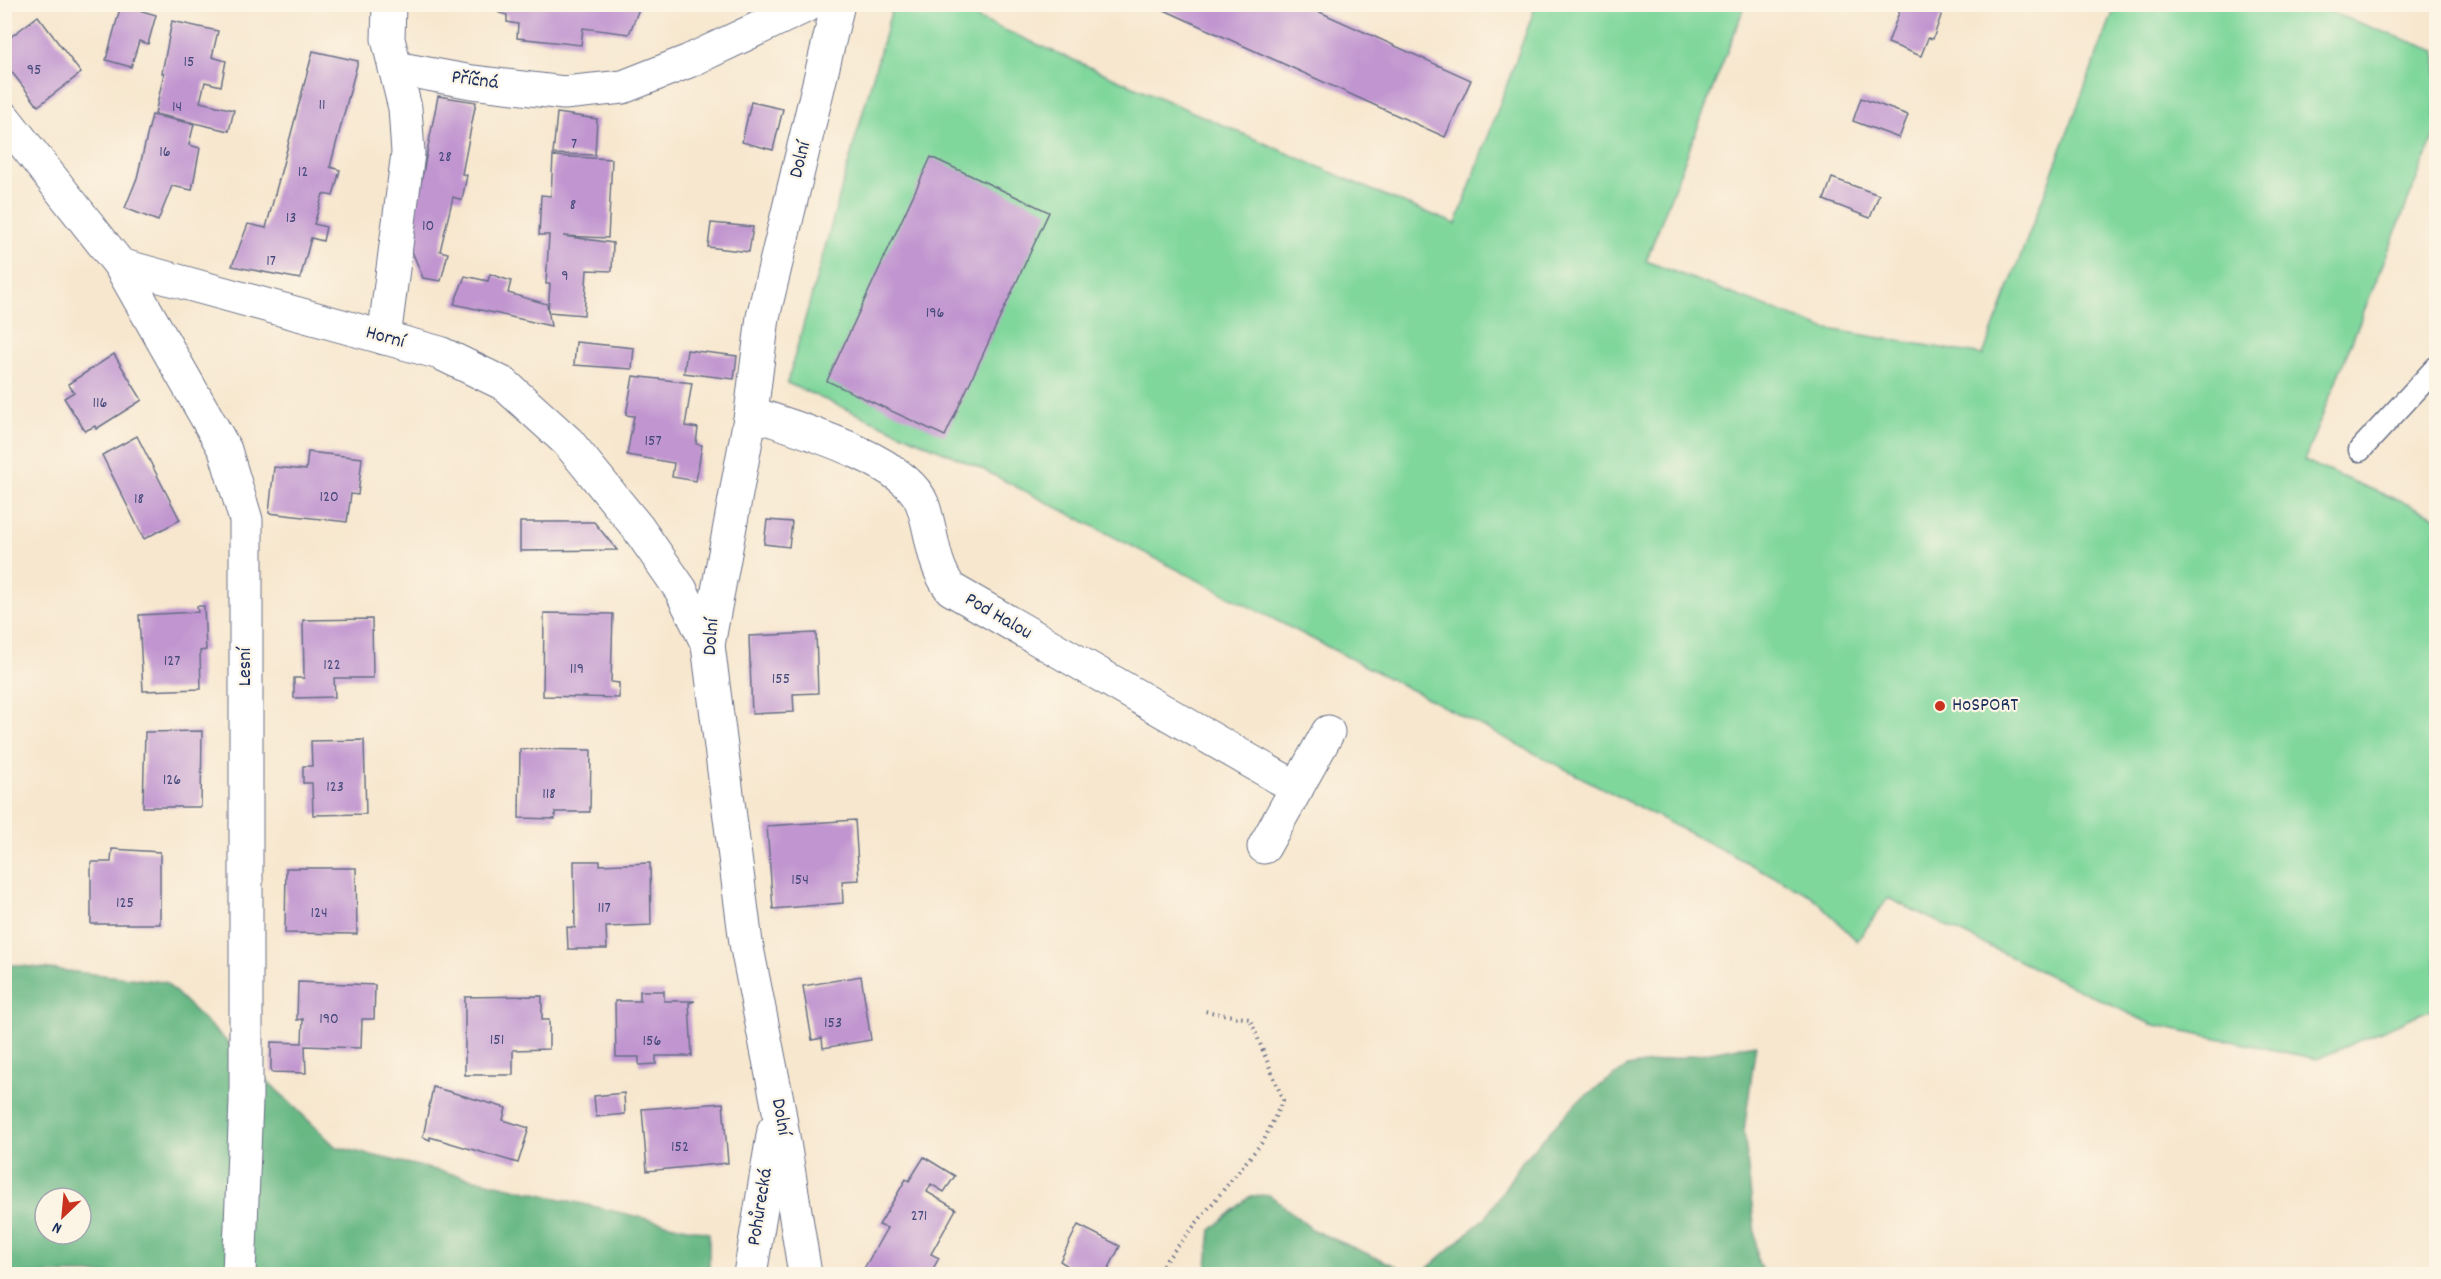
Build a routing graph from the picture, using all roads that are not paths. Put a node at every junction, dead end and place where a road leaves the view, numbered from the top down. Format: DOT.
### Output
graph roads {
  1 [pos="389,4"];
  2 [pos="810,4"];
  3 [pos="838,4"];
  4 [pos="395,68"];
  5 [pos="4,118"];
  6 [pos="120,264"];
  7 [pos="384,338"];
  8 [pos="2436,368"];
  9 [pos="751,413"];
  10 [pos="2360,450"];
  11 [pos="708,645"];
  12 [pos="1328,732"];
  13 [pos="1297,788"];
  14 [pos="1264,847"];
  15 [pos="778,1105"];
  16 [pos="239,1275"];
  17 [pos="750,1275"];
  18 [pos="805,1275"];
  1 -- 4 [label="street"];
  2 -- 4 [label="street, Příčná"];
  3 -- 9 [label="street, Dolní"];
  4 -- 7 [label="street"];
  5 -- 6 [label="street"];
  6 -- 7 [label="street, Horní"];
  6 -- 16 [label="street, Lesní"];
  7 -- 11 [label="street, Horní"];
  8 -- 10 [label="lane"];
  9 -- 11 [label="street, Dolní"];
  9 -- 13 [label="street, Pod Halou"];
  11 -- 15 [label="street, Dolní"];
  12 -- 13 [label="street"];
  13 -- 14 [label="street"];
  15 -- 17 [label="street, Pohůrecká"];
  15 -- 18 [label="street, Dolní"];
}
